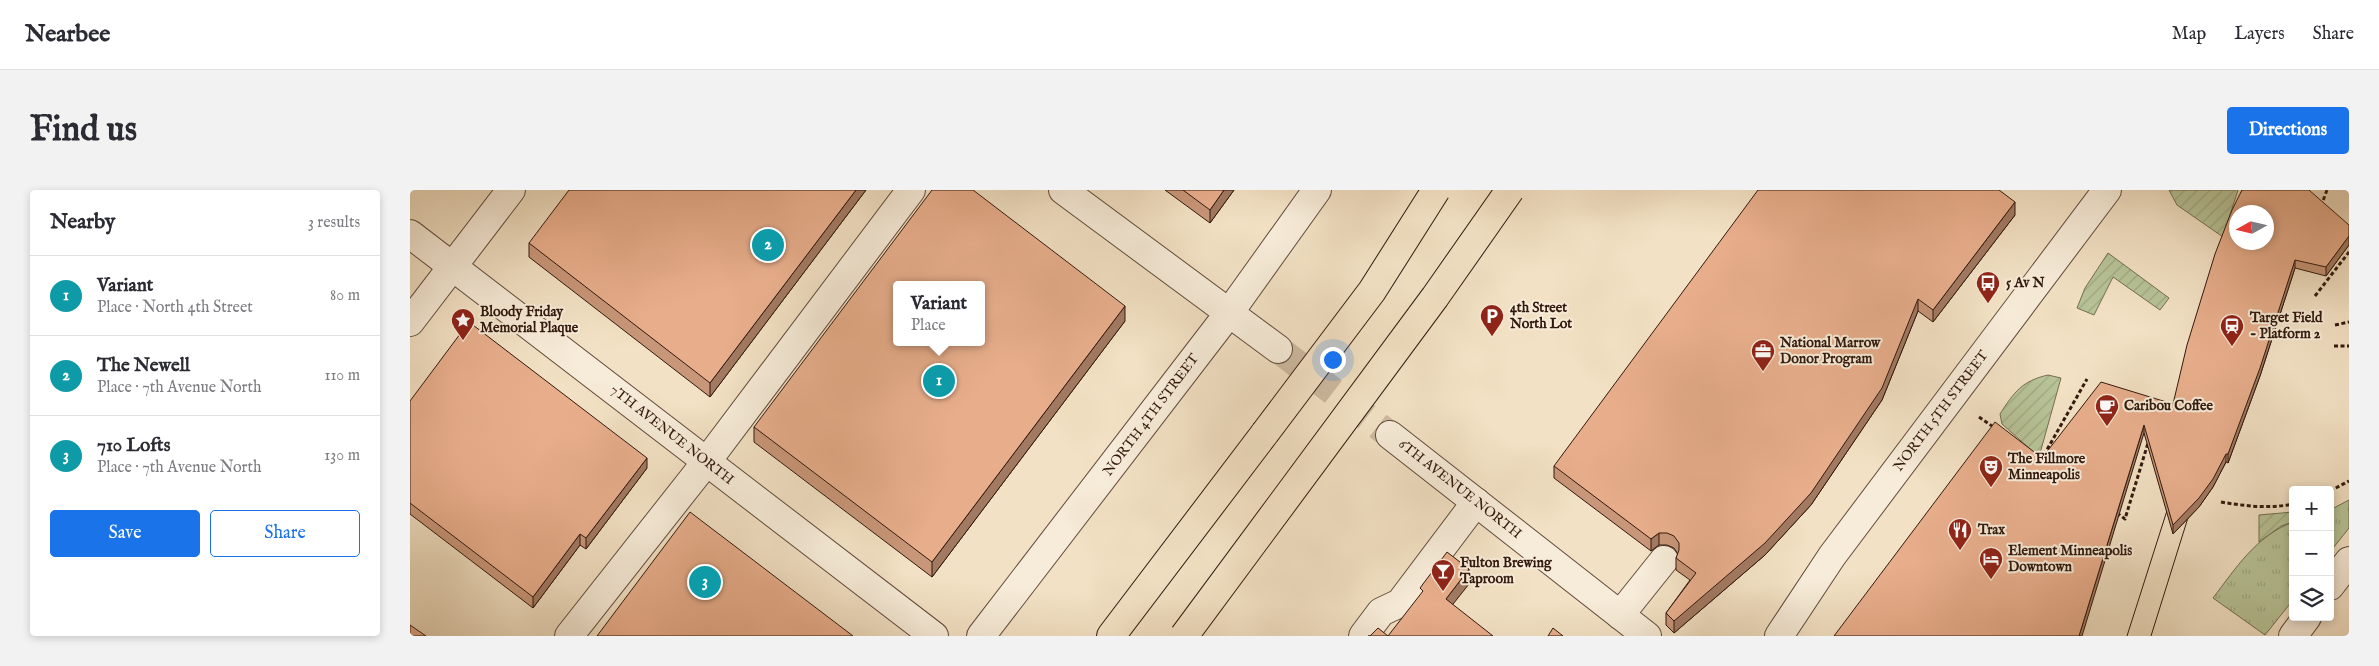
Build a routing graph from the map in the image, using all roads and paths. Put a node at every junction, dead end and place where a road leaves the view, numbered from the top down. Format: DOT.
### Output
graph roads {
  1 [pos="511,190"];
  2 [pos="911,190"];
  3 [pos="1063,190"];
  4 [pos="1317,190"];
  5 [pos="1436,190"];
  6 [pos="1510,190"];
  7 [pos="2327,190"];
  8 [pos="2103,191"];
  9 [pos="2320,208"];
  10 [pos="410,234"];
  11 [pos="2349,252"];
  12 [pos="454,266"];
  13 [pos="2315,296"];
  14 [pos="1229,313"];
  15 [pos="410,322"];
  16 [pos="2349,322"];
  17 [pos="2335,325"];
  18 [pos="2334,346"];
  19 [pos="2349,346"];
  20 [pos="1278,350"];
  21 [pos="2087,379"];
  22 [pos="1979,417"];
  23 [pos="2003,433"];
  24 [pos="1390,435"];
  25 [pos="2150,436"];
  26 [pos="2041,460"];
  27 [pos="707,461"];
  28 [pos="2349,481"];
  29 [pos="2334,489"];
  30 [pos="1476,502"];
  31 [pos="2221,502"];
  32 [pos="2289,505"];
  33 [pos="2110,508"];
  34 [pos="1664,560"];
  35 [pos="2349,562"];
  36 [pos="2334,581"];
  37 [pos="1620,615"];
  38 [pos="2304,621"];
  39 [pos="569,636"];
  40 [pos="934,636"];
  41 [pos="981,636"];
  42 [pos="1111,636"];
  43 [pos="1184,636"];
  44 [pos="1363,636"];
  45 [pos="1647,636"];
  46 [pos="1779,636"];
  47 [pos="2293,636"];
  1 -- 12 [label="street"];
  2 -- 27 [label="street"];
  3 -- 14 [label="street"];
  4 -- 14 [label="street, NORTH 4TH STREET"];
  5 -- 42 [label="highway, bridge"];
  6 -- 43 [label="highway, bridge"];
  7 -- 9 [label="path"];
  8 -- 46 [label="street, NORTH 5TH STREET"];
  10 -- 12 [label="street, 7TH AVENUE NORTH"];
  11 -- 13 [label="path"];
  12 -- 15 [label="street"];
  12 -- 27 [label="street, 7TH AVENUE NORTH"];
  14 -- 20 [label="street"];
  14 -- 41 [label="street, NORTH 4TH STREET"];
  16 -- 17 [label="path"];
  18 -- 19 [label="path"];
  21 -- 26 [label="path"];
  22 -- 23 [label="path"];
  24 -- 30 [label="street, 6TH AVENUE NORTH"];
  25 -- 33 [label="path"];
  27 -- 39 [label="street"];
  27 -- 40 [label="street, 7TH AVENUE NORTH"];
  28 -- 29 [label="path"];
  30 -- 37 [label="street, 6TH AVENUE NORTH"];
  30 -- 44 [label="street"];
  31 -- 32 [label="path"];
  34 -- 37 [label="street"];
  35 -- 36 [label="street"];
  37 -- 45 [label="street, 6TH AVENUE NORTH"];
  38 -- 47 [label="street"];
}
